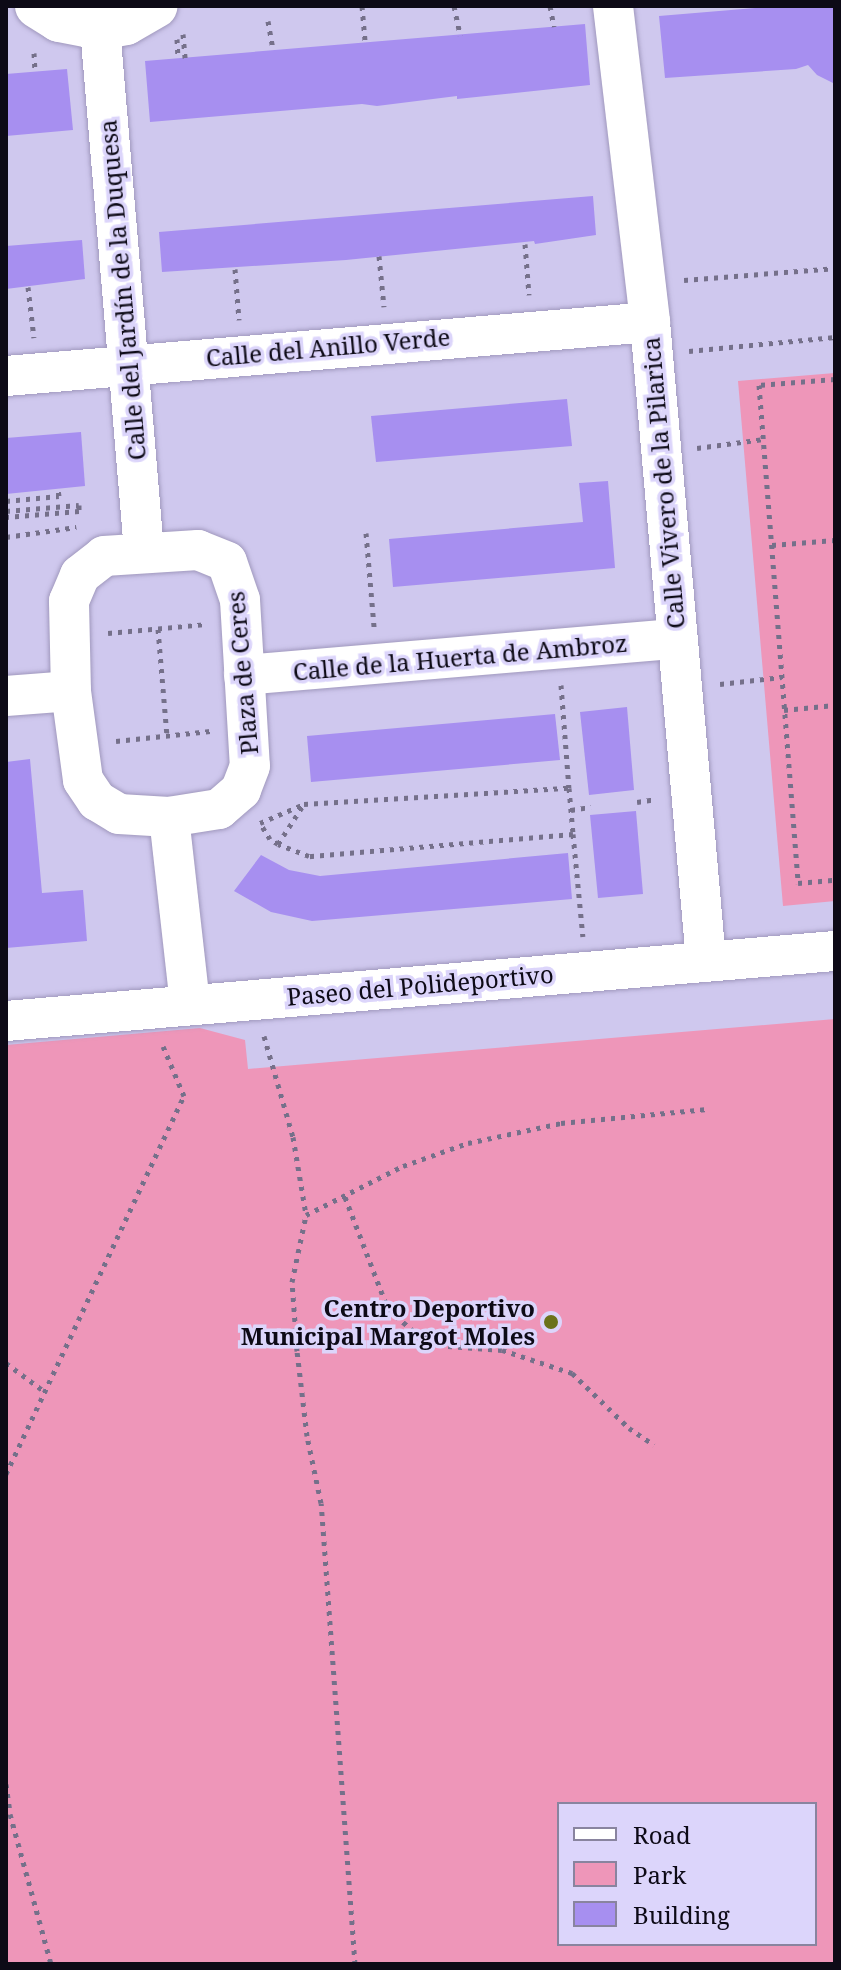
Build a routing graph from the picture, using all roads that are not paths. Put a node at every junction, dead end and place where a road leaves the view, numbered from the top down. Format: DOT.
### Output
graph roads {
  1 [pos="37,6"];
  2 [pos="613,6"];
  3 [pos="166,22"];
  4 [pos="100,28"];
  5 [pos="650,322"];
  6 [pos="129,365"];
  7 [pos="6,376"];
  8 [pos="144,551"];
  9 [pos="676,639"];
  10 [pos="244,675"];
  11 [pos="71,691"];
  12 [pos="6,696"];
  13 [pos="169,817"];
  14 [pos="835,951"];
  15 [pos="706,961"];
  16 [pos="190,1005"];
  17 [pos="6,1021"];
  1 -- 4 [label="main road"];
  2 -- 5 [label="street, Calle Vivero de la Pilarica"];
  3 -- 4 [label="main road"];
  4 -- 6 [label="street, Calle del Jardín de la Duquesa"];
  5 -- 6 [label="street, Calle del Anillo Verde"];
  5 -- 9 [label="street, Calle Vivero de la Pilarica"];
  6 -- 7 [label="street, Calle del Anillo Verde"];
  6 -- 8 [label="street, Calle del Jardín de la Duquesa"];
  8 -- 10 [label="street, Plaza de Ceres"];
  8 -- 11 [label="street, Plaza de Ceres"];
  9 -- 10 [label="street, Calle de la Huerta de Ambroz"];
  9 -- 15 [label="street, Calle Vivero de la Pilarica"];
  10 -- 13 [label="street, Plaza de Ceres"];
  11 -- 12 [label="street"];
  11 -- 13 [label="street, Plaza de Ceres"];
  13 -- 16 [label="street"];
  14 -- 15 [label="street, Paseo del Polideportivo"];
  15 -- 16 [label="street, Paseo del Polideportivo"];
  16 -- 17 [label="street, Paseo del Polideportivo"];
}
